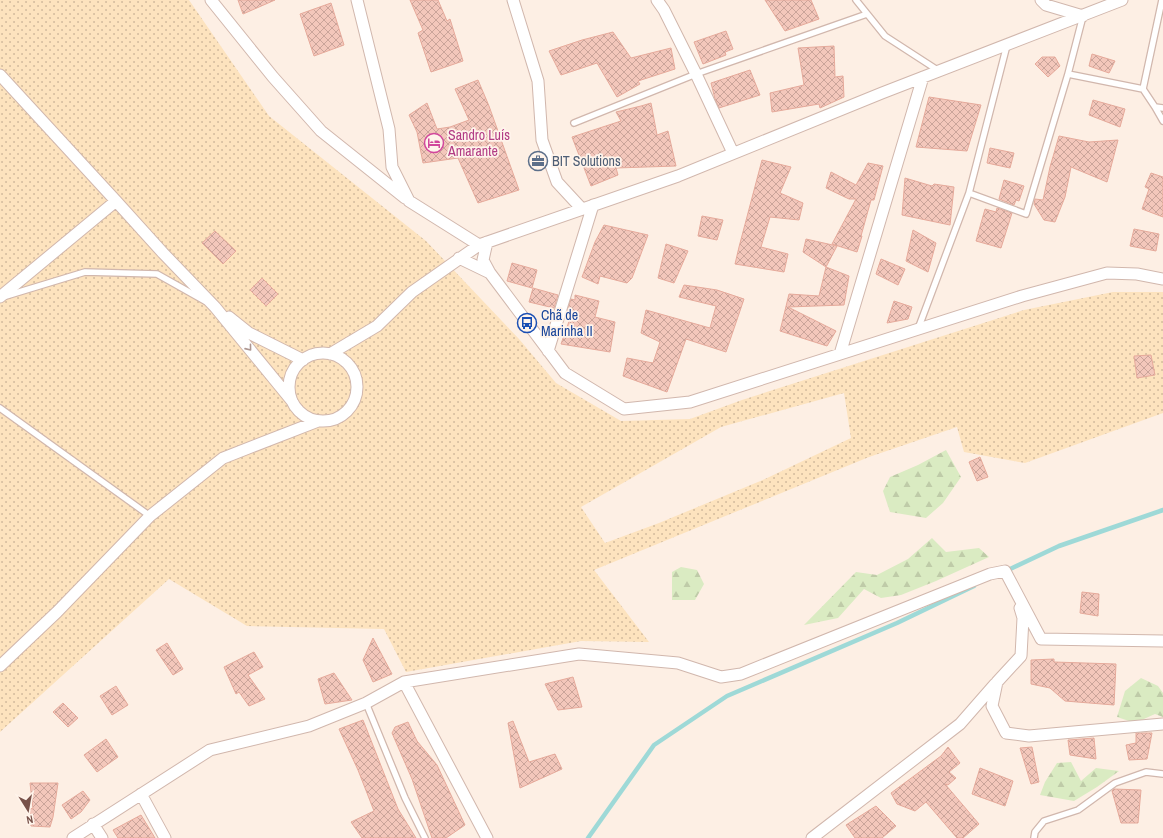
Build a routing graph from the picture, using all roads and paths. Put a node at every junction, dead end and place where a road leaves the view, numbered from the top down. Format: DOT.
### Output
graph roads {
  1 [pos="211,0"];
  2 [pos="357,0"];
  3 [pos="513,0"];
  4 [pos="657,0"];
  5 [pos="856,0"];
  6 [pos="1042,0"];
  7 [pos="1122,0"];
  8 [pos="1162,0"];
  9 [pos="867,14"];
  10 [pos="1083,16"];
  11 [pos="1007,45"];
  12 [pos="939,71"];
  13 [pos="0,74"];
  14 [pos="696,74"];
  15 [pos="1068,74"];
  16 [pos="923,77"];
  17 [pos="1143,89"];
  18 [pos="1155,107"];
  19 [pos="1163,108"];
  20 [pos="1163,121"];
  21 [pos="574,123"];
  22 [pos="733,153"];
  23 [pos="969,193"];
  24 [pos="116,201"];
  25 [pos="408,201"];
  26 [pos="593,205"];
  27 [pos="582,209"];
  28 [pos="483,243"];
  29 [pos="459,258"];
  30 [pos="490,272"];
  31 [pos="1163,279"];
  32 [pos="0,298"];
  33 [pos="215,307"];
  34 [pos="918,329"];
  35 [pos="548,351"];
  36 [pos="330,354"];
  37 [pos="840,354"];
  38 [pos="302,360"];
  39 [pos="292,401"];
  40 [pos="0,408"];
  41 [pos="318,421"];
  42 [pos="150,516"];
  43 [pos="1016,594"];
  44 [pos="1163,641"];
  45 [pos="0,666"];
  46 [pos="404,682"];
  47 [pos="997,682"];
  48 [pos="366,703"];
  49 [pos="1163,724"];
  50 [pos="1163,774"];
  51 [pos="141,794"];
  52 [pos="93,824"];
  53 [pos="73,838"];
  54 [pos="102,838"];
  55 [pos="165,838"];
  56 [pos="425,838"];
  57 [pos="487,838"];
  58 [pos="812,838"];
  59 [pos="1034,838"];
  1 -- 25 [label="street"];
  2 -- 25 [label="street"];
  3 -- 27 [label="street"];
  4 -- 14 [label="street"];
  5 -- 9 [label="lane"];
  6 -- 10 [label="street"];
  7 -- 10 [label="street"];
  8 -- 17 [label="lane"];
  9 -- 12 [label="lane"];
  9 -- 14 [label="lane"];
  10 -- 11 [label="street"];
  10 -- 15 [label="lane"];
  11 -- 12 [label="street"];
  11 -- 23 [label="lane"];
  12 -- 16 [label="street"];
  13 -- 24 [label="street"];
  14 -- 21 [label="lane"];
  14 -- 22 [label="street"];
  15 -- 17 [label="lane"];
  15 -- 23 [label="lane"];
  16 -- 22 [label="street"];
  16 -- 37 [label="street"];
  17 -- 18 [label="lane"];
  18 -- 19 [label="lane"];
  18 -- 20 [label="lane"];
  22 -- 26 [label="street"];
  23 -- 34 [label="lane"];
  24 -- 32 [label="street"];
  24 -- 33 [label="street"];
  25 -- 28 [label="street"];
  26 -- 27 [label="street"];
  26 -- 35 [label="street"];
  27 -- 28 [label="street"];
  28 -- 29 [label="street"];
  28 -- 30 [label="street"];
  29 -- 30 [label="street"];
  29 -- 36 [label="street"];
  30 -- 35 [label="street"];
  31 -- 34 [label="street"];
  32 -- 33 [label="lane"];
  33 -- 38 [label="street"];
  33 -- 39 [label="street, one-way"];
  34 -- 37 [label="street"];
  35 -- 37 [label="street"];
  36 -- 38 [label="street"];
  36 -- 41 [label="street"];
  38 -- 39 [label="street"];
  39 -- 41 [label="street"];
  40 -- 42 [label="lane"];
  41 -- 42 [label="street"];
  42 -- 45 [label="street"];
  43 -- 44 [label="street"];
  43 -- 46 [label="street"];
  43 -- 47 [label="street"];
  46 -- 48 [label="street"];
  46 -- 57 [label="street"];
  47 -- 49 [label="street"];
  47 -- 58 [label="street"];
  48 -- 51 [label="street"];
  48 -- 56 [label="lane"];
  50 -- 59 [label="lane"];
  51 -- 52 [label="street"];
  51 -- 55 [label="street"];
  52 -- 53 [label="street"];
  52 -- 54 [label="street"];
}
